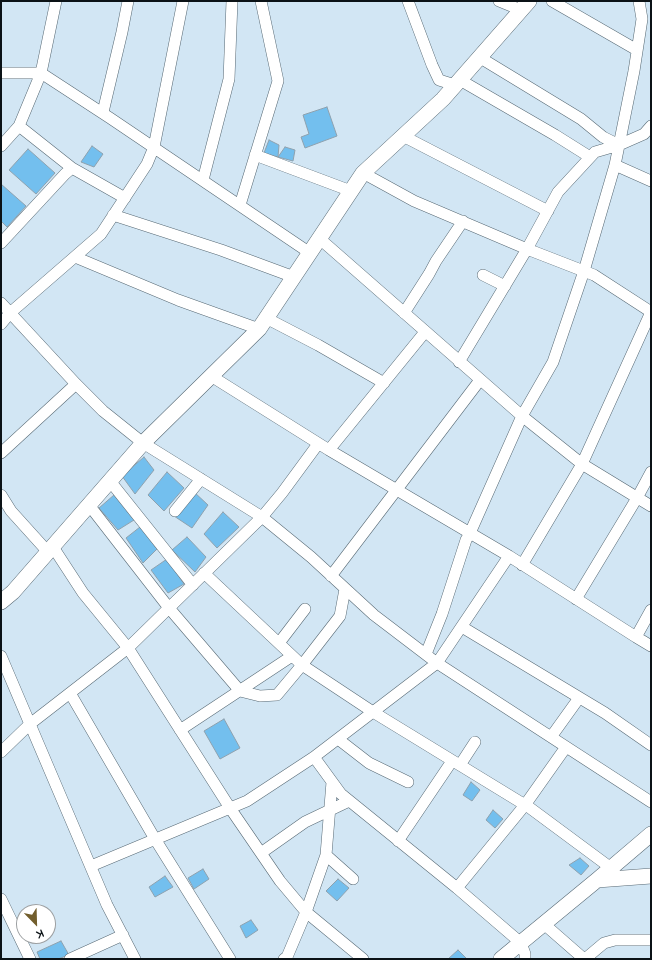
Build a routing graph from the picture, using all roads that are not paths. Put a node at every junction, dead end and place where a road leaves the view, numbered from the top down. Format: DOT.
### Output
graph roads {
  1 [pos="56,1"];
  2 [pos="128,1"];
  3 [pos="183,1"];
  4 [pos="232,1"];
  5 [pos="261,1"];
  6 [pos="408,1"];
  7 [pos="499,1"];
  8 [pos="552,1"];
  9 [pos="639,1"];
  10 [pos="525,6"];
  11 [pos="637,50"];
  12 [pos="479,57"];
  13 [pos="1,73"];
  14 [pos="41,73"];
  15 [pos="457,82"];
  16 [pos="102,112"];
  17 [pos="19,126"];
  18 [pos="651,126"];
  19 [pos="403,136"];
  20 [pos="619,145"];
  21 [pos="1,146"];
  22 [pos="154,147"];
  23 [pos="255,156"];
  24 [pos="590,157"];
  25 [pos="615,165"];
  26 [pos="72,168"];
  27 [pos="363,173"];
  28 [pos="203,180"];
  29 [pos="651,181"];
  30 [pos="352,191"];
  31 [pos="125,198"];
  32 [pos="240,205"];
  33 [pos="548,211"];
  34 [pos="114,215"];
  35 [pos="463,222"];
  36 [pos="320,238"];
  37 [pos="1,243"];
  38 [pos="527,249"];
  39 [pos="310,252"];
  40 [pos="75,257"];
  41 [pos="584,271"];
  42 [pos="483,275"];
  43 [pos="294,277"];
  44 [pos="505,286"];
  45 [pos="1,303"];
  46 [pos="651,312"];
  47 [pos="404,313"];
  48 [pos="10,314"];
  49 [pos="1,324"];
  50 [pos="263,324"];
  51 [pos="425,332"];
  52 [pos="459,362"];
  53 [pos="211,376"];
  54 [pos="480,380"];
  55 [pos="384,382"];
  56 [pos="76,384"];
  57 [pos="522,416"];
  58 [pos="142,443"];
  59 [pos="318,444"];
  60 [pos="329,450"];
  61 [pos="1,453"];
  62 [pos="582,464"];
  63 [pos="651,472"];
  64 [pos="201,479"];
  65 [pos="110,481"];
  66 [pos="397,490"];
  67 [pos="1,495"];
  68 [pos="637,498"];
  69 [pos="89,505"];
  70 [pos="651,506"];
  71 [pos="175,511"];
  72 [pos="262,517"];
  73 [pos="470,533"];
  74 [pos="51,549"];
  75 [pos="509,556"];
  76 [pos="522,564"];
  77 [pos="204,573"];
  78 [pos="331,576"];
  79 [pos="193,585"];
  80 [pos="345,589"];
  81 [pos="576,599"];
  82 [pos="1,602"];
  83 [pos="169,608"];
  84 [pos="305,609"];
  85 [pos="651,610"];
  86 [pos="462,627"];
  87 [pos="636,637"];
  88 [pos="279,643"];
  89 [pos="651,646"];
  90 [pos="128,648"];
  91 [pos="426,654"];
  92 [pos="1,656"];
  93 [pos="292,656"];
  94 [pos="438,663"];
  95 [pos="302,665"];
  96 [pos="240,691"];
  97 [pos="70,693"];
  98 [pos="579,698"];
  99 [pos="373,712"];
  100 [pos="30,724"];
  101 [pos="180,730"];
  102 [pos="551,737"];
  103 [pos="338,739"];
  104 [pos="475,742"];
  105 [pos="651,746"];
  106 [pos="566,747"];
  107 [pos="1,752"];
  108 [pos="314,757"];
  109 [pos="456,763"];
  110 [pos="332,782"];
  111 [pos="408,782"];
  112 [pos="349,801"];
  113 [pos="651,802"];
  114 [pos="525,805"];
  115 [pos="230,808"];
  116 [pos="329,811"];
  117 [pos="651,834"];
  118 [pos="155,839"];
  119 [pos="398,841"];
  120 [pos="261,853"];
  121 [pos="326,855"];
  122 [pos="91,866"];
  123 [pos="611,868"];
  124 [pos="651,876"];
  125 [pos="353,879"];
  126 [pos="597,880"];
  127 [pos="457,888"];
  128 [pos="1,899"];
  129 [pos="306,912"];
  130 [pos="544,924"];
  131 [pos="123,935"];
  132 [pos="651,940"];
  133 [pos="521,943"];
  134 [pos="30,959"];
  135 [pos="70,959"];
  136 [pos="135,959"];
  137 [pos="230,959"];
  138 [pos="284,959"];
  139 [pos="363,959"];
  140 [pos="501,959"];
  141 [pos="525,959"];
  142 [pos="584,959"];
  1 -- 14 [label="street"];
  2 -- 16 [label="street"];
  3 -- 22 [label="street"];
  4 -- 28 [label="street"];
  5 -- 23 [label="street"];
  6 -- 15 [label="street"];
  7 -- 10 [label="street"];
  8 -- 11 [label="street"];
  9 -- 11 [label="street"];
  10 -- 12 [label="street"];
  11 -- 20 [label="street"];
  12 -- 15 [label="street"];
  12 -- 20 [label="street"];
  13 -- 14 [label="street"];
  14 -- 16 [label="street"];
  14 -- 17 [label="street"];
  15 -- 19 [label="street"];
  15 -- 24 [label="street"];
  16 -- 22 [label="street"];
  17 -- 21 [label="street"];
  17 -- 26 [label="street"];
  18 -- 20 [label="street"];
  19 -- 27 [label="street"];
  19 -- 33 [label="street"];
  20 -- 24 [label="street"];
  20 -- 25 [label="street"];
  22 -- 28 [label="street"];
  22 -- 31 [label="street"];
  23 -- 30 [label="street"];
  23 -- 32 [label="street"];
  24 -- 33 [label="street"];
  25 -- 29 [label="street"];
  25 -- 41 [label="street"];
  26 -- 31 [label="street"];
  26 -- 37 [label="street"];
  27 -- 30 [label="street"];
  27 -- 35 [label="street"];
  28 -- 32 [label="street"];
  30 -- 36 [label="street"];
  31 -- 34 [label="street"];
  32 -- 39 [label="street"];
  33 -- 38 [label="street"];
  34 -- 40 [label="street"];
  34 -- 43 [label="street"];
  35 -- 38 [label="street"];
  35 -- 47 [label="street"];
  36 -- 39 [label="street"];
  36 -- 47 [label="street"];
  38 -- 41 [label="street"];
  38 -- 44 [label="street"];
  39 -- 43 [label="street"];
  40 -- 48 [label="street"];
  40 -- 50 [label="street"];
  41 -- 46 [label="street"];
  41 -- 57 [label="street"];
  42 -- 44 [label="street"];
  43 -- 50 [label="street"];
  44 -- 52 [label="street"];
  45 -- 48 [label="street"];
  46 -- 62 [label="street"];
  47 -- 51 [label="street"];
  48 -- 49 [label="street"];
  48 -- 56 [label="street"];
  50 -- 53 [label="street"];
  50 -- 55 [label="street"];
  51 -- 52 [label="street"];
  51 -- 55 [label="street"];
  52 -- 54 [label="street"];
  53 -- 58 [label="street"];
  53 -- 59 [label="street"];
  54 -- 57 [label="street"];
  54 -- 66 [label="street"];
  55 -- 60 [label="street"];
  56 -- 58 [label="street"];
  56 -- 61 [label="street"];
  57 -- 62 [label="street"];
  57 -- 73 [label="street"];
  58 -- 64 [label="street"];
  58 -- 65 [label="street"];
  59 -- 60 [label="street"];
  59 -- 72 [label="street"];
  60 -- 66 [label="street"];
  62 -- 68 [label="street"];
  62 -- 76 [label="street"];
  63 -- 68 [label="street"];
  64 -- 71 [label="street"];
  64 -- 72 [label="street"];
  65 -- 69 [label="street"];
  65 -- 79 [label="street"];
  66 -- 73 [label="street"];
  66 -- 78 [label="street"];
  67 -- 74 [label="street"];
  68 -- 70 [label="street"];
  68 -- 81 [label="street"];
  69 -- 74 [label="street"];
  69 -- 83 [label="street"];
  72 -- 77 [label="street"];
  72 -- 78 [label="street"];
  73 -- 75 [label="street"];
  73 -- 91 [label="street"];
  74 -- 82 [label="street"];
  74 -- 90 [label="street"];
  75 -- 76 [label="street"];
  75 -- 86 [label="street"];
  76 -- 81 [label="street"];
  77 -- 79 [label="street"];
  77 -- 88 [label="street"];
  78 -- 80 [label="street"];
  79 -- 83 [label="street"];
  80 -- 91 [label="street"];
  80 -- 95 [label="street"];
  81 -- 87 [label="street"];
  83 -- 90 [label="street"];
  83 -- 96 [label="street"];
  84 -- 88 [label="street"];
  85 -- 87 [label="street"];
  86 -- 94 [label="street"];
  86 -- 98 [label="street"];
  87 -- 89 [label="street"];
  88 -- 93 [label="street"];
  90 -- 97 [label="street"];
  90 -- 101 [label="street"];
  91 -- 94 [label="street"];
  92 -- 100 [label="street"];
  93 -- 95 [label="street"];
  93 -- 96 [label="street"];
  94 -- 99 [label="street"];
  94 -- 102 [label="street"];
  95 -- 96 [label="street"];
  95 -- 99 [label="street"];
  96 -- 101 [label="street"];
  97 -- 100 [label="street"];
  97 -- 118 [label="street"];
  98 -- 102 [label="street"];
  98 -- 105 [label="street"];
  99 -- 103 [label="street"];
  99 -- 109 [label="street"];
  100 -- 107 [label="street"];
  100 -- 122 [label="street"];
  101 -- 115 [label="street"];
  102 -- 106 [label="street"];
  103 -- 108 [label="street"];
  103 -- 111 [label="street"];
  104 -- 109 [label="street"];
  106 -- 113 [label="street"];
  106 -- 114 [label="street"];
  108 -- 110 [label="street"];
  108 -- 115 [label="street"];
  109 -- 114 [label="street"];
  109 -- 119 [label="street"];
  110 -- 112 [label="street"];
  110 -- 116 [label="street"];
  112 -- 116 [label="street"];
  112 -- 119 [label="street"];
  114 -- 123 [label="street"];
  114 -- 127 [label="street"];
  115 -- 118 [label="street"];
  115 -- 120 [label="street"];
  116 -- 120 [label="street"];
  116 -- 121 [label="street"];
  117 -- 123 [label="street"];
  118 -- 122 [label="street"];
  118 -- 137 [label="street"];
  119 -- 127 [label="street"];
  120 -- 129 [label="street"];
  121 -- 125 [label="street"];
  121 -- 129 [label="street"];
  122 -- 131 [label="street"];
  123 -- 126 [label="street"];
  124 -- 126 [label="street"];
  126 -- 130 [label="street"];
  127 -- 133 [label="street"];
  128 -- 134 [label="street"];
  129 -- 138 [label="street"];
  129 -- 139 [label="street"];
  130 -- 133 [label="street"];
  130 -- 142 [label="street"];
  131 -- 135 [label="street"];
  131 -- 136 [label="street"];
  132 -- 142 [label="street"];
  133 -- 140 [label="street"];
  133 -- 141 [label="street"];
}
